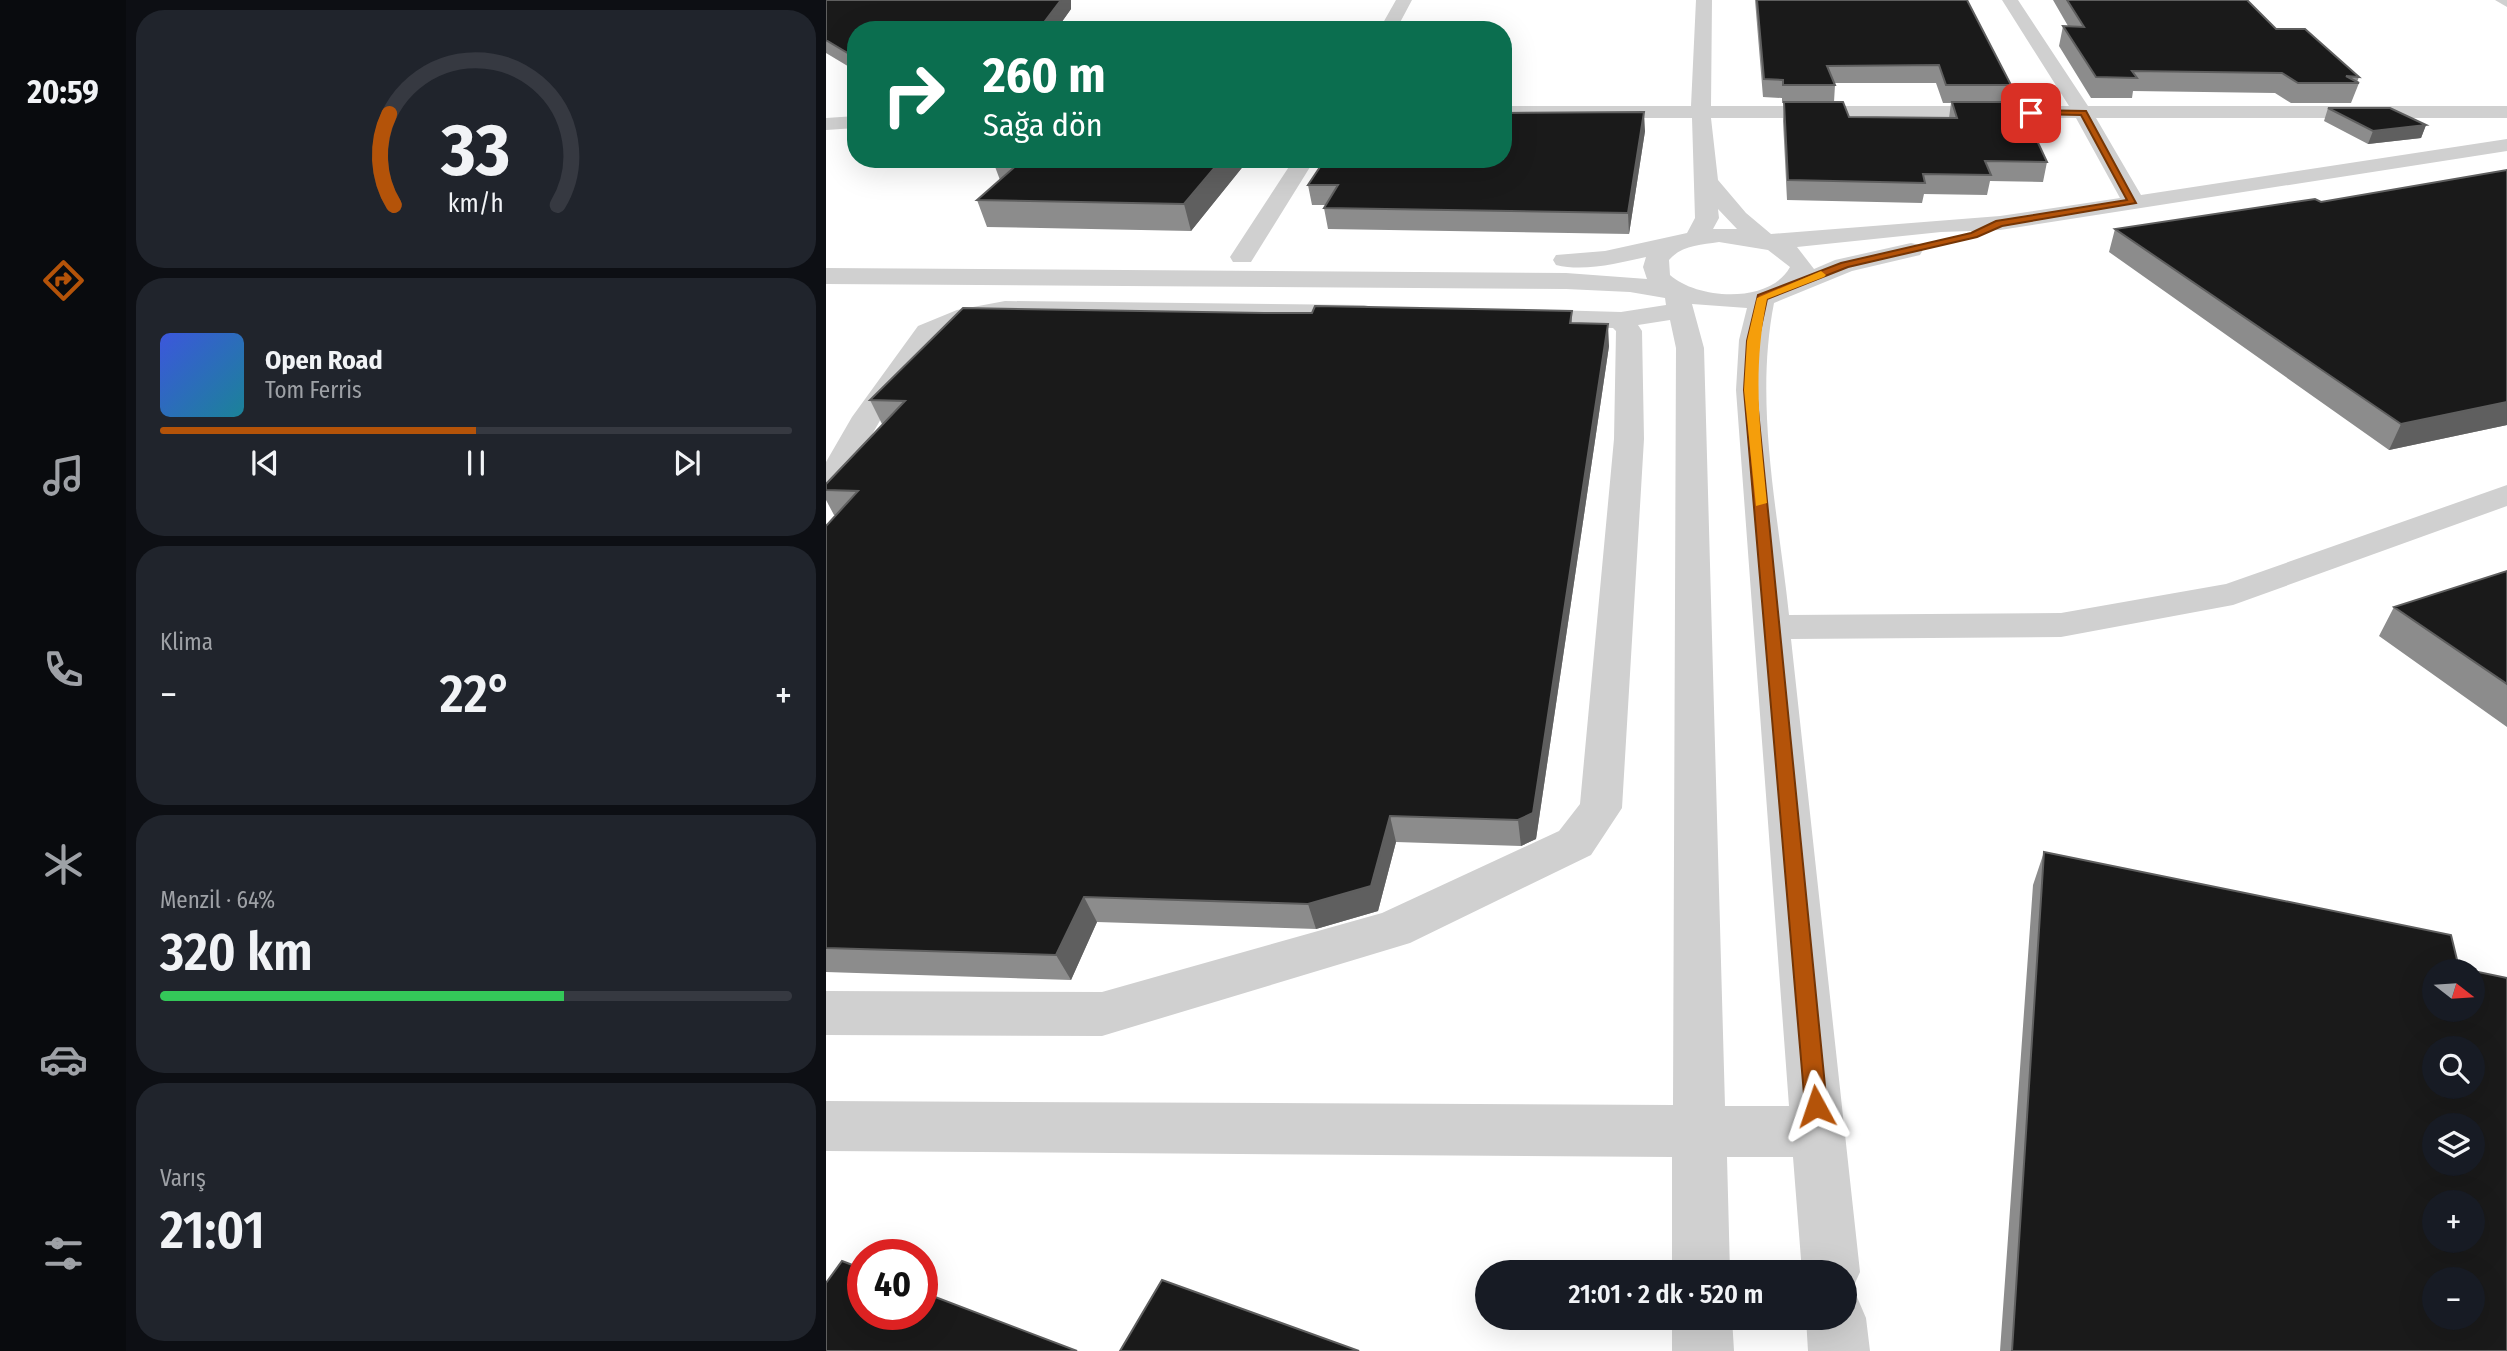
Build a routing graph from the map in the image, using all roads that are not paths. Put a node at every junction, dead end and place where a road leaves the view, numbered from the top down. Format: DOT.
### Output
graph roads {
  1 [pos="1404,0"];
  2 [pos="1704,0"];
  3 [pos="2010,0"];
  4 [pos="1392,21"];
  5 [pos="1701,111"];
  6 [pos="1512,112"];
  7 [pos="2507,112"];
  8 [pos="2083,113"];
  9 [pos="847,123"];
  10 [pos="826,124"];
  11 [pos="2507,145"];
  12 [pos="1299,168"];
  13 [pos="1707,181"];
  14 [pos="2133,201"];
  15 [pos="2000,223"];
  16 [pos="1687,241"];
  17 [pos="1765,241"];
  18 [pos="826,253"];
  19 [pos="1242,257"];
  20 [pos="826,276"];
  21 [pos="1775,293"];
  22 [pos="1678,301"];
  23 [pos="1390,314"];
  24 [pos="1499,317"];
  25 [pos="1620,320"];
  26 [pos="826,489"];
  27 [pos="2507,495"];
  28 [pos="1772,626"];
  29 [pos="826,1013"];
  30 [pos="826,1126"];
  31 [pos="1819,1132"];
  32 [pos="1698,1134"];
  33 [pos="1701,1260"];
  34 [pos="1831,1260"];
  35 [pos="1702,1330"];
  36 [pos="1837,1330"];
  37 [pos="1703,1351"];
  38 [pos="1839,1351"];
  1 -- 4 [label="street"];
  2 -- 5 [label="street"];
  3 -- 8 [label="street"];
  5 -- 6 [label="street"];
  5 -- 8 [label="street"];
  5 -- 13 [label="street"];
  7 -- 8 [label="street"];
  8 -- 14 [label="street"];
  9 -- 10 [label="street"];
  11 -- 14 [label="street"];
  12 -- 19 [label="street"];
  13 -- 16 [label="street"];
  13 -- 17 [label="street"];
  14 -- 15 [label="street"];
  15 -- 17 [label="street"];
  15 -- 21 [label="street"];
  16 -- 17 [label="street"];
  16 -- 19 [label="street"];
  16 -- 22 [label="street"];
  17 -- 21 [label="street"];
  18 -- 19 [label="street"];
  20 -- 22 [label="street"];
  21 -- 22 [label="street"];
  21 -- 28 [label="street"];
  22 -- 25 [label="street"];
  22 -- 32 [label="street"];
  23 -- 26 [label="street"];
  24 -- 25 [label="street"];
  25 -- 29 [label="street"];
  27 -- 28 [label="street"];
  28 -- 31 [label="street"];
  30 -- 32 [label="street"];
  31 -- 32 [label="street"];
  31 -- 34 [label="street"];
  32 -- 33 [label="street"];
  35 -- 37 [label="street"];
  36 -- 38 [label="street"];
}
